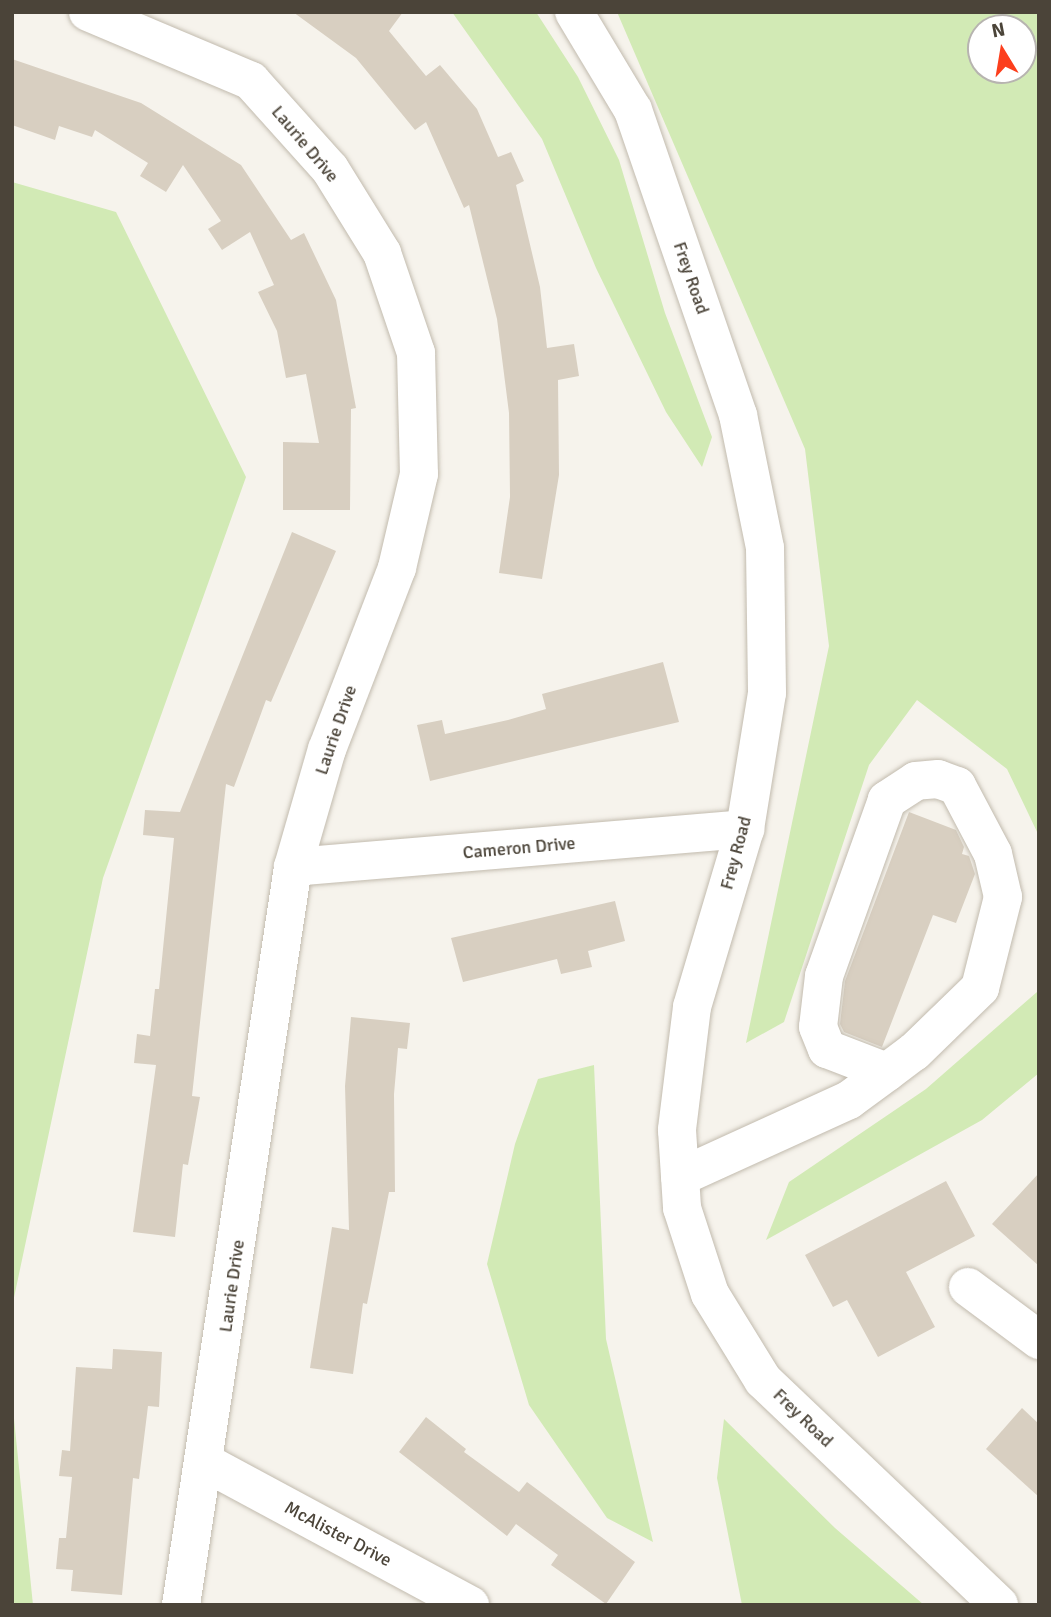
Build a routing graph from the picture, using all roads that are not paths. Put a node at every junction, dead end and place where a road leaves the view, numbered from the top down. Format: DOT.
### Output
graph roads {
  1 [pos="88,12"];
  2 [pos="574,12"];
  3 [pos="745,829"];
  4 [pos="293,867"];
  5 [pos="887,1072"];
  6 [pos="680,1177"];
  7 [pos="968,1287"];
  8 [pos="1039,1340"];
  9 [pos="206,1463"];
  10 [pos="181,1605"];
  11 [pos="470,1605"];
  12 [pos="999,1605"];
  1 -- 4 [label="street, Laurie Drive"];
  2 -- 3 [label="street, Frey Road"];
  3 -- 4 [label="street, Cameron Drive"];
  3 -- 6 [label="street, Frey Road"];
  4 -- 9 [label="street, Laurie Drive"];
  5 -- 5 [label="street"];
  5 -- 6 [label="street"];
  6 -- 12 [label="street, Frey Road"];
  7 -- 8 [label="street"];
  9 -- 10 [label="street, Laurie Drive"];
  9 -- 11 [label="street, McAlister Drive"];
}
